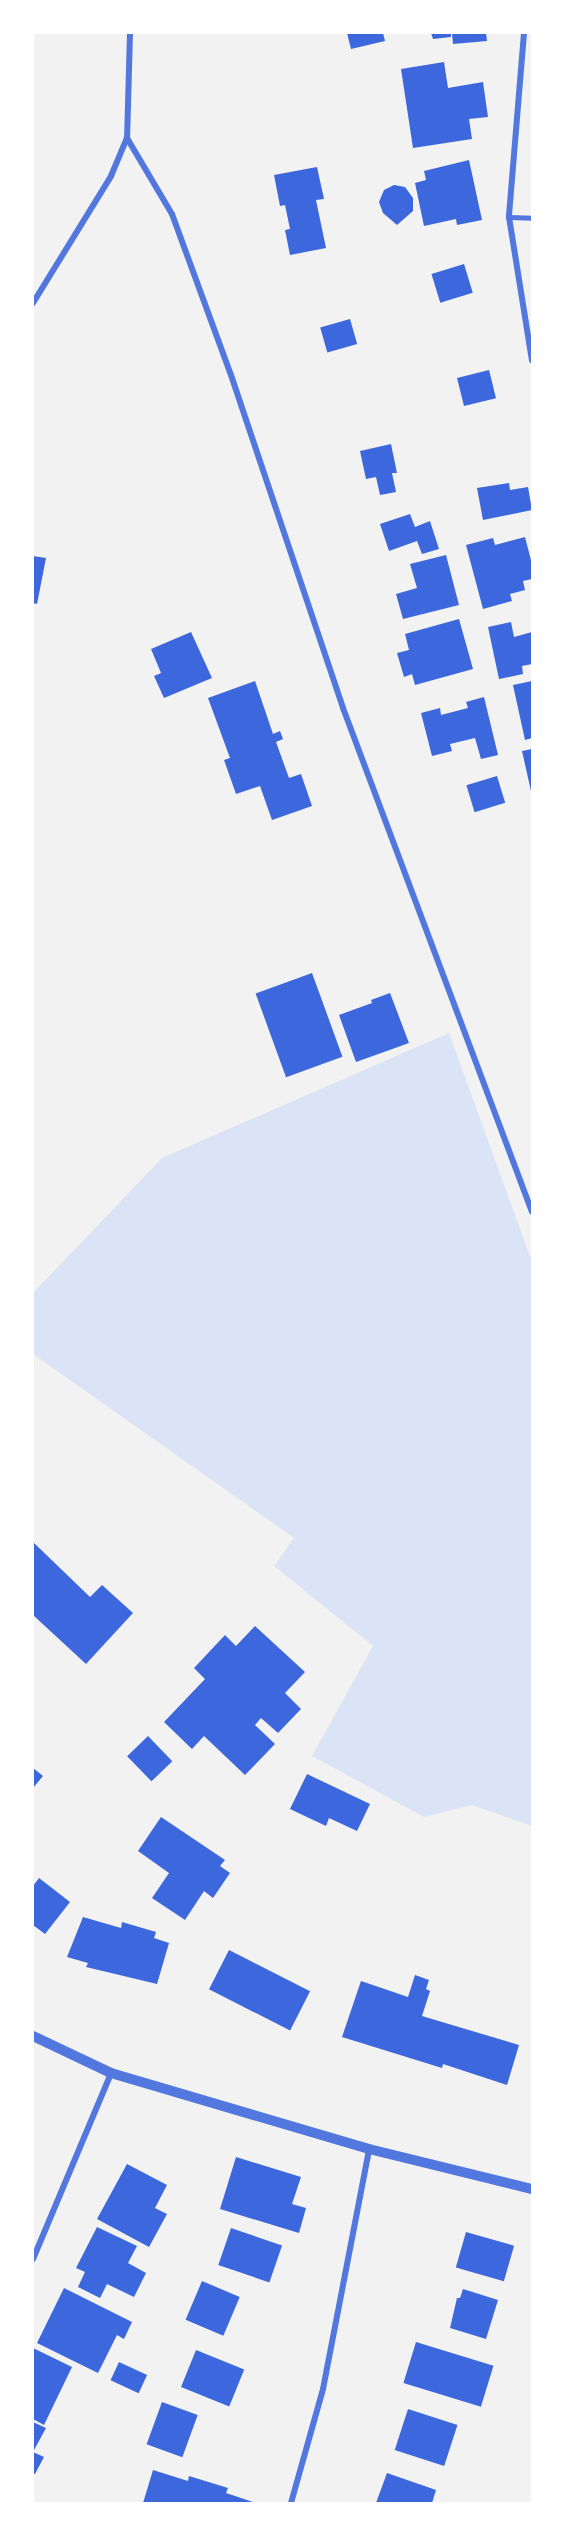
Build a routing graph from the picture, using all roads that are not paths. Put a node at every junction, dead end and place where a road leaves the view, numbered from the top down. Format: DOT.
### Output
graph roads {
  1 [pos="130,33"];
  2 [pos="524,33"];
  3 [pos="127,138"];
  4 [pos="509,217"];
  5 [pos="532,218"];
  6 [pos="33,303"];
  7 [pos="532,360"];
  8 [pos="532,1212"];
  9 [pos="33,2036"];
  10 [pos="111,2073"];
  11 [pos="369,2150"];
  12 [pos="532,2189"];
  13 [pos="33,2259"];
  14 [pos="291,2503"];
  1 -- 3 [label="street"];
  2 -- 4 [label="street"];
  3 -- 6 [label="street"];
  3 -- 8 [label="street"];
  4 -- 5 [label="lane"];
  4 -- 7 [label="street"];
  9 -- 10 [label="street"];
  10 -- 11 [label="street"];
  10 -- 13 [label="street"];
  11 -- 12 [label="street"];
  11 -- 14 [label="street"];
}
